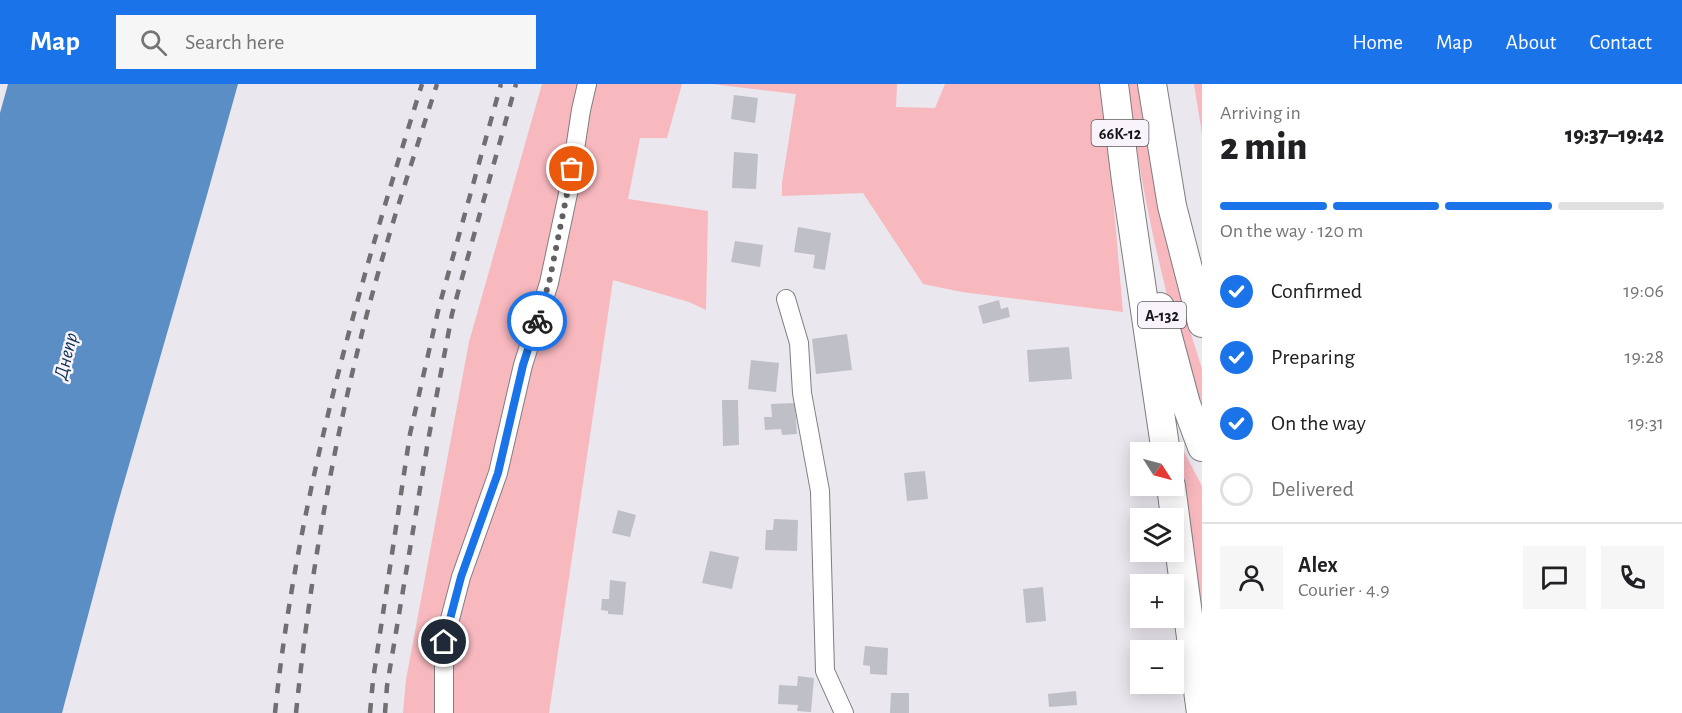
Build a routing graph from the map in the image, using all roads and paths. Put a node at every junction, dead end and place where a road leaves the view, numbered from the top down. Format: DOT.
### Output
graph roads {
  1 [pos="587,84"];
  2 [pos="1114,84"];
  3 [pos="1152,84"];
  4 [pos="1126,181"];
  5 [pos="786,299"];
  6 [pos="1202,323"];
  7 [pos="1164,442"];
  8 [pos="1202,447"];
  9 [pos="1172,496"];
  10 [pos="444,713"];
  11 [pos="844,713"];
  12 [pos="1201,713"];
  1 -- 10 [label="street"];
  2 -- 4 [label="main road, 66К-12"];
  3 -- 6 [label="main road, А-132"];
  4 -- 7 [label="main road, 66К-12"];
  4 -- 8 [label="main road, А-132"];
  5 -- 11 [label="street"];
  9 -- 12 [label="main road"];
}
